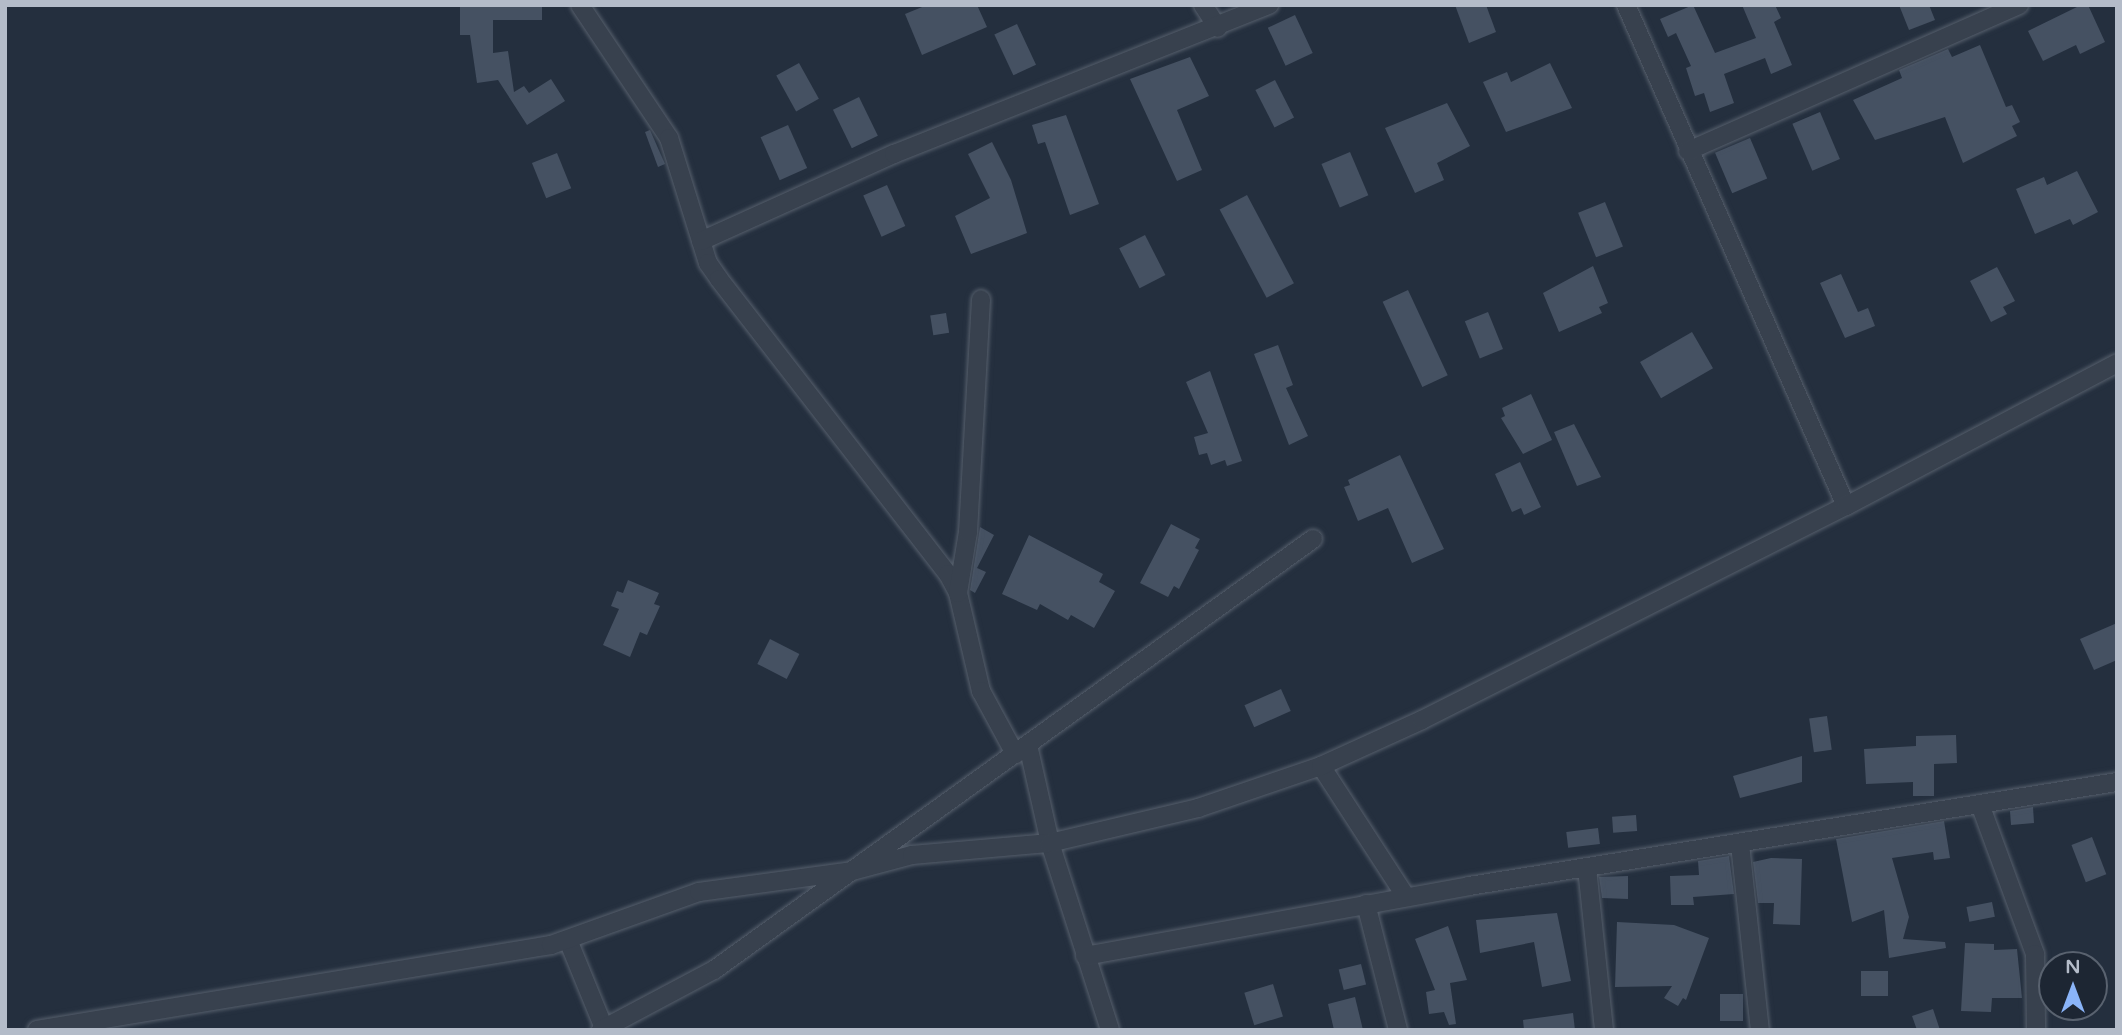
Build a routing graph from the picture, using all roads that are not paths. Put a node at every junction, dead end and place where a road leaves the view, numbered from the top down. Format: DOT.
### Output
graph roads {
  1 [pos="580,5"];
  2 [pos="1203,5"];
  3 [pos="1269,5"];
  4 [pos="2019,5"];
  5 [pos="1632,7"];
  6 [pos="1218,28"];
  7 [pos="1689,151"];
  8 [pos="701,241"];
  9 [pos="981,299"];
  10 [pos="2117,363"];
  11 [pos="1846,506"];
  12 [pos="1313,539"];
  13 [pos="958,593"];
  14 [pos="1022,749"];
  15 [pos="1321,766"];
  16 [pos="2117,782"];
  17 [pos="1981,807"];
  18 [pos="1050,843"];
  19 [pos="1740,844"];
  20 [pos="1587,868"];
  21 [pos="852,871"];
  22 [pos="1405,897"];
  23 [pos="1366,904"];
  24 [pos="568,940"];
  25 [pos="1085,956"];
  26 [pos="602,1029"];
  27 [pos="37,1030"];
  28 [pos="1110,1030"];
  29 [pos="1398,1030"];
  30 [pos="1604,1030"];
  31 [pos="1760,1030"];
  32 [pos="2036,1030"];
  1 -- 8 [label="street"];
  2 -- 6 [label="street"];
  3 -- 6 [label="street"];
  4 -- 7 [label="street"];
  5 -- 7 [label="street"];
  6 -- 8 [label="street"];
  7 -- 11 [label="street"];
  8 -- 13 [label="street"];
  9 -- 13 [label="street"];
  10 -- 11 [label="street"];
  11 -- 15 [label="street"];
  12 -- 14 [label="street"];
  13 -- 14 [label="street"];
  14 -- 18 [label="street"];
  14 -- 21 [label="street"];
  15 -- 18 [label="street"];
  15 -- 22 [label="street"];
  16 -- 17 [label="street"];
  17 -- 19 [label="street"];
  17 -- 32 [label="street"];
  18 -- 21 [label="street"];
  18 -- 25 [label="street"];
  19 -- 20 [label="street"];
  19 -- 31 [label="street"];
  20 -- 22 [label="street"];
  20 -- 30 [label="street"];
  21 -- 24 [label="street"];
  21 -- 26 [label="street"];
  22 -- 23 [label="street"];
  23 -- 25 [label="street"];
  23 -- 29 [label="street"];
  24 -- 26 [label="street"];
  24 -- 27 [label="street"];
  25 -- 28 [label="street"];
}
